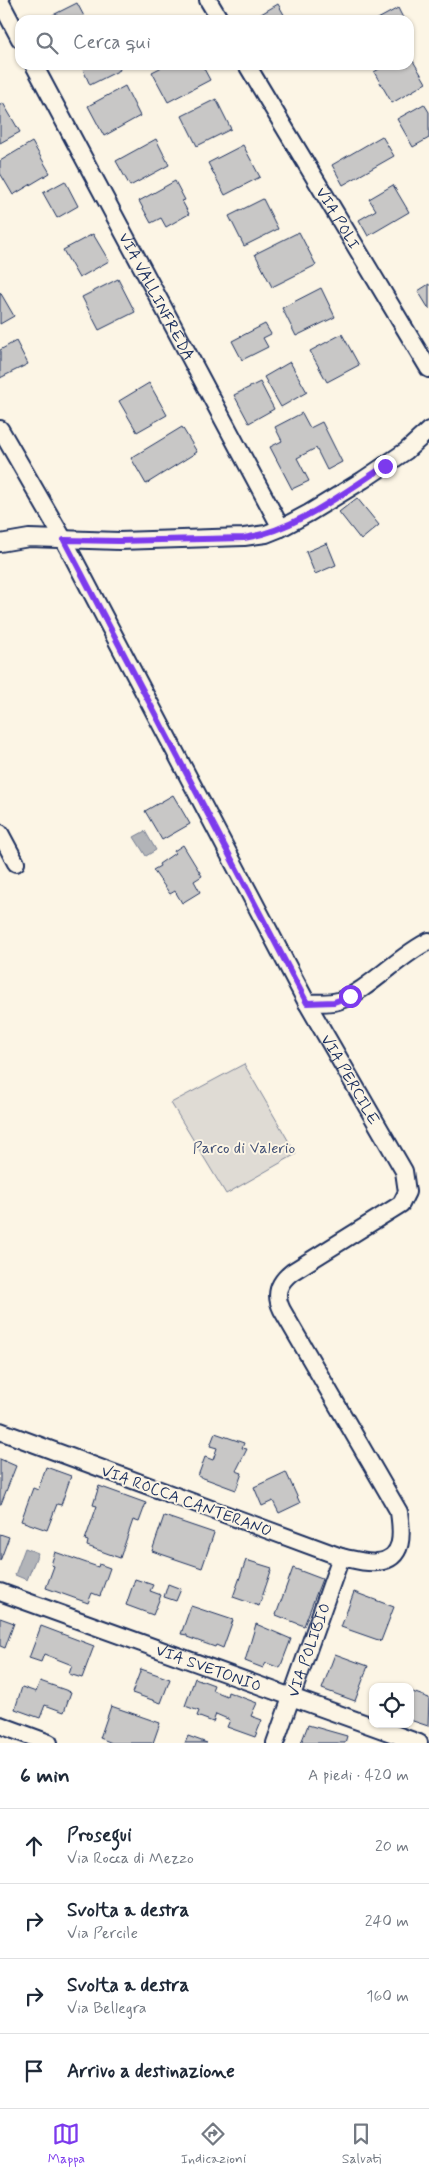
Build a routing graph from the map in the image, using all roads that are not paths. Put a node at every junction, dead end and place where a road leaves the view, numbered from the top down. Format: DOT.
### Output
graph roads {
  1 [pos="208,0"];
  2 [pos="0,1"];
  3 [pos="217,15"];
  4 [pos="15,29"];
  5 [pos="37,70"];
  6 [pos="250,70"];
  7 [pos="429,369"];
  8 [pos="0,429"];
  9 [pos="429,430"];
  10 [pos="281,528"];
  11 [pos="64,540"];
  12 [pos="0,543"];
  13 [pos="0,834"];
  14 [pos="16,863"];
  15 [pos="429,941"];
  16 [pos="307,1003"];
  17 [pos="0,1431"];
  18 [pos="341,1558"];
  19 [pos="377,1562"];
  20 [pos="0,1592"];
  21 [pos="291,1698"];
  22 [pos="0,1725"];
  23 [pos="49,1743"];
  24 [pos="275,1743"];
  25 [pos="419,1743"];
  1 -- 3 [label="street"];
  2 -- 4 [label="street"];
  5 -- 10 [label="street, VIA VALLINFREDA"];
  6 -- 7 [label="street, VIA POLI"];
  8 -- 11 [label="street, VIA PERCILE"];
  9 -- 10 [label="street"];
  10 -- 11 [label="street"];
  11 -- 12 [label="street"];
  11 -- 16 [label="street, VIA PERCILE"];
  13 -- 14 [label="street"];
  15 -- 16 [label="street"];
  16 -- 19 [label="street, VIA PERCILE"];
  17 -- 18 [label="street, VIA ROCCA CANTERANO"];
  18 -- 19 [label="street, VIA ROCCA CANTERANO"];
  18 -- 21 [label="street, VIA POLIBIO"];
  20 -- 21 [label="street, VIA SVETONIO"];
  21 -- 24 [label="street, VIA POLIBIO"];
  21 -- 25 [label="street, VIA SVETONIO"];
  22 -- 23 [label="street"];
}
